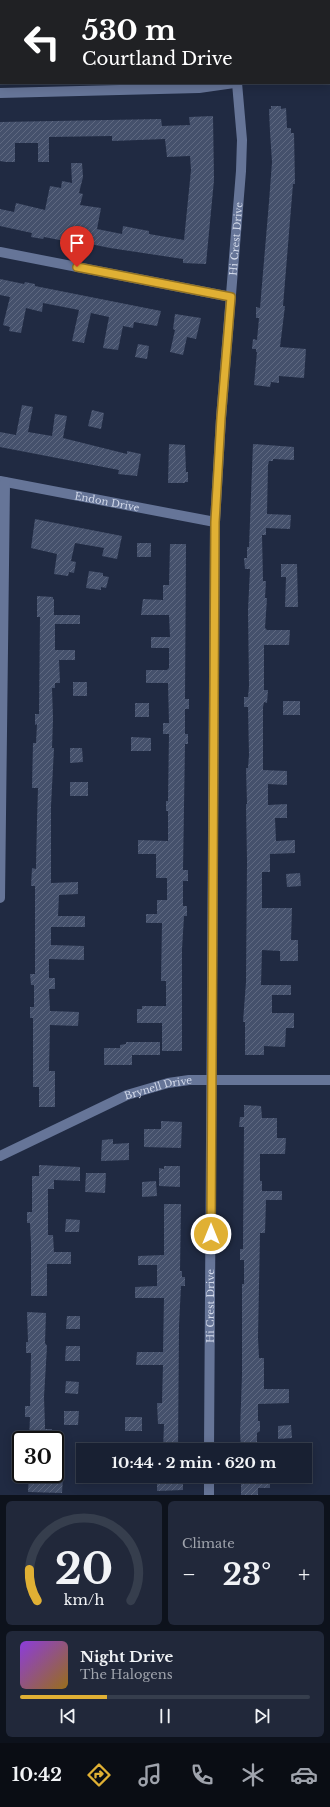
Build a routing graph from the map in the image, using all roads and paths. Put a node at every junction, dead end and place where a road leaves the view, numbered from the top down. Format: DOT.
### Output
graph roads {
  1 [pos="229,84"];
  2 [pos="236,84"];
  3 [pos="0,93"];
  4 [pos="0,252"];
  5 [pos="231,297"];
  6 [pos="2,481"];
  7 [pos="215,522"];
  8 [pos="0,898"];
  9 [pos="212,1080"];
  10 [pos="330,1080"];
  11 [pos="0,1156"];
  12 [pos="209,1443"];
  13 [pos="209,1483"];
  14 [pos="209,1495"];
  1 -- 3 [label="street"];
  2 -- 5 [label="street, Hi Crest Drive"];
  4 -- 5 [label="street"];
  5 -- 7 [label="street, Hi Crest Drive"];
  6 -- 7 [label="street, Endon Drive"];
  6 -- 8 [label="street"];
  7 -- 9 [label="street, Hi Crest Drive"];
  9 -- 10 [label="street, Brynell Drive"];
  9 -- 11 [label="street, Brynell Drive"];
  9 -- 12 [label="street, Hi Crest Drive"];
  13 -- 14 [label="street"];
}
